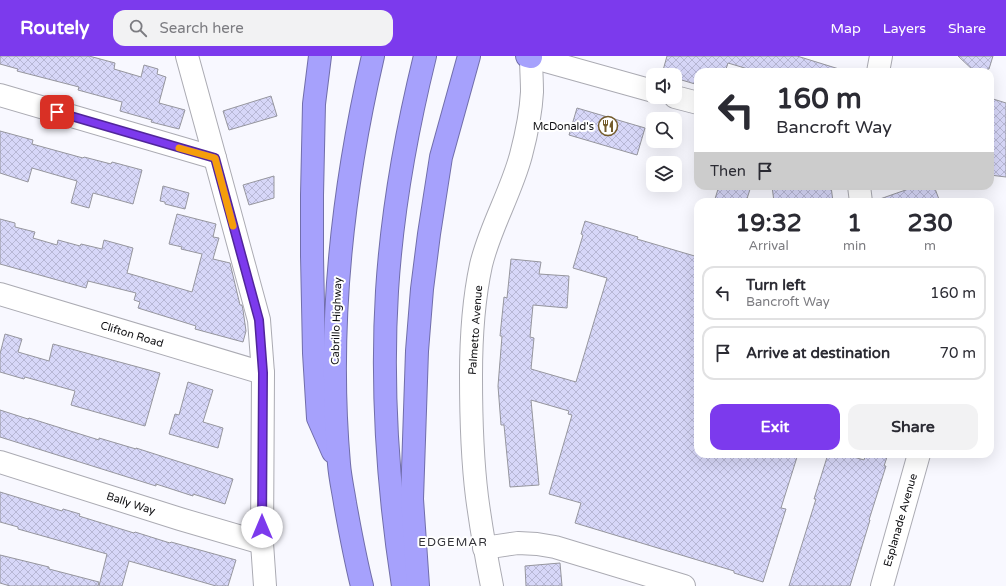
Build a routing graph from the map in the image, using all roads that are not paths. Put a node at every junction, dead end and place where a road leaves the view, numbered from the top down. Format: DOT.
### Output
graph roads {
  1 [pos="187,56"];
  2 [pos="306,56"];
  3 [pos="320,56"];
  4 [pos="373,56"];
  5 [pos="425,56"];
  6 [pos="482,56"];
  7 [pos="530,56"];
  8 [pos="881,56"];
  9 [pos="466,66"];
  10 [pos="879,68"];
  11 [pos="646,89"];
  12 [pos="0,95"];
  13 [pos="682,99"];
  14 [pos="694,103"];
  15 [pos="314,104"];
  16 [pos="215,158"];
  17 [pos="0,294"];
  18 [pos="263,373"];
  19 [pos="918,458"];
  20 [pos="0,462"];
  21 [pos="339,466"];
  22 [pos="262,543"];
  23 [pos="484,548"];
  24 [pos="265,586"];
  25 [pos="362,586"];
  26 [pos="403,586"];
  27 [pos="418,586"];
  28 [pos="492,586"];
  29 [pos="684,586"];
  30 [pos="882,586"];
  1 -- 16 [label="street"];
  2 -- 15 [label="highway"];
  3 -- 15 [label="highway"];
  4 -- 21 [label="highway, Cabrillo Highway"];
  5 -- 26 [label="highway"];
  6 -- 9 [label="highway"];
  7 -- 11 [label="street"];
  7 -- 23 [label="street, Palmetto Avenue"];
  8 -- 10 [label="street"];
  9 -- 27 [label="highway"];
  12 -- 16 [label="street"];
  13 -- 14 [label="street"];
  15 -- 21 [label="highway"];
  16 -- 18 [label="street"];
  17 -- 18 [label="street, Clifton Road"];
  18 -- 22 [label="street"];
  19 -- 30 [label="street, Esplanade Avenue"];
  20 -- 22 [label="street, Bally Way"];
  21 -- 25 [label="highway, Cabrillo Highway"];
  22 -- 24 [label="street"];
  23 -- 28 [label="street, Palmetto Avenue"];
  23 -- 29 [label="street"];
}
